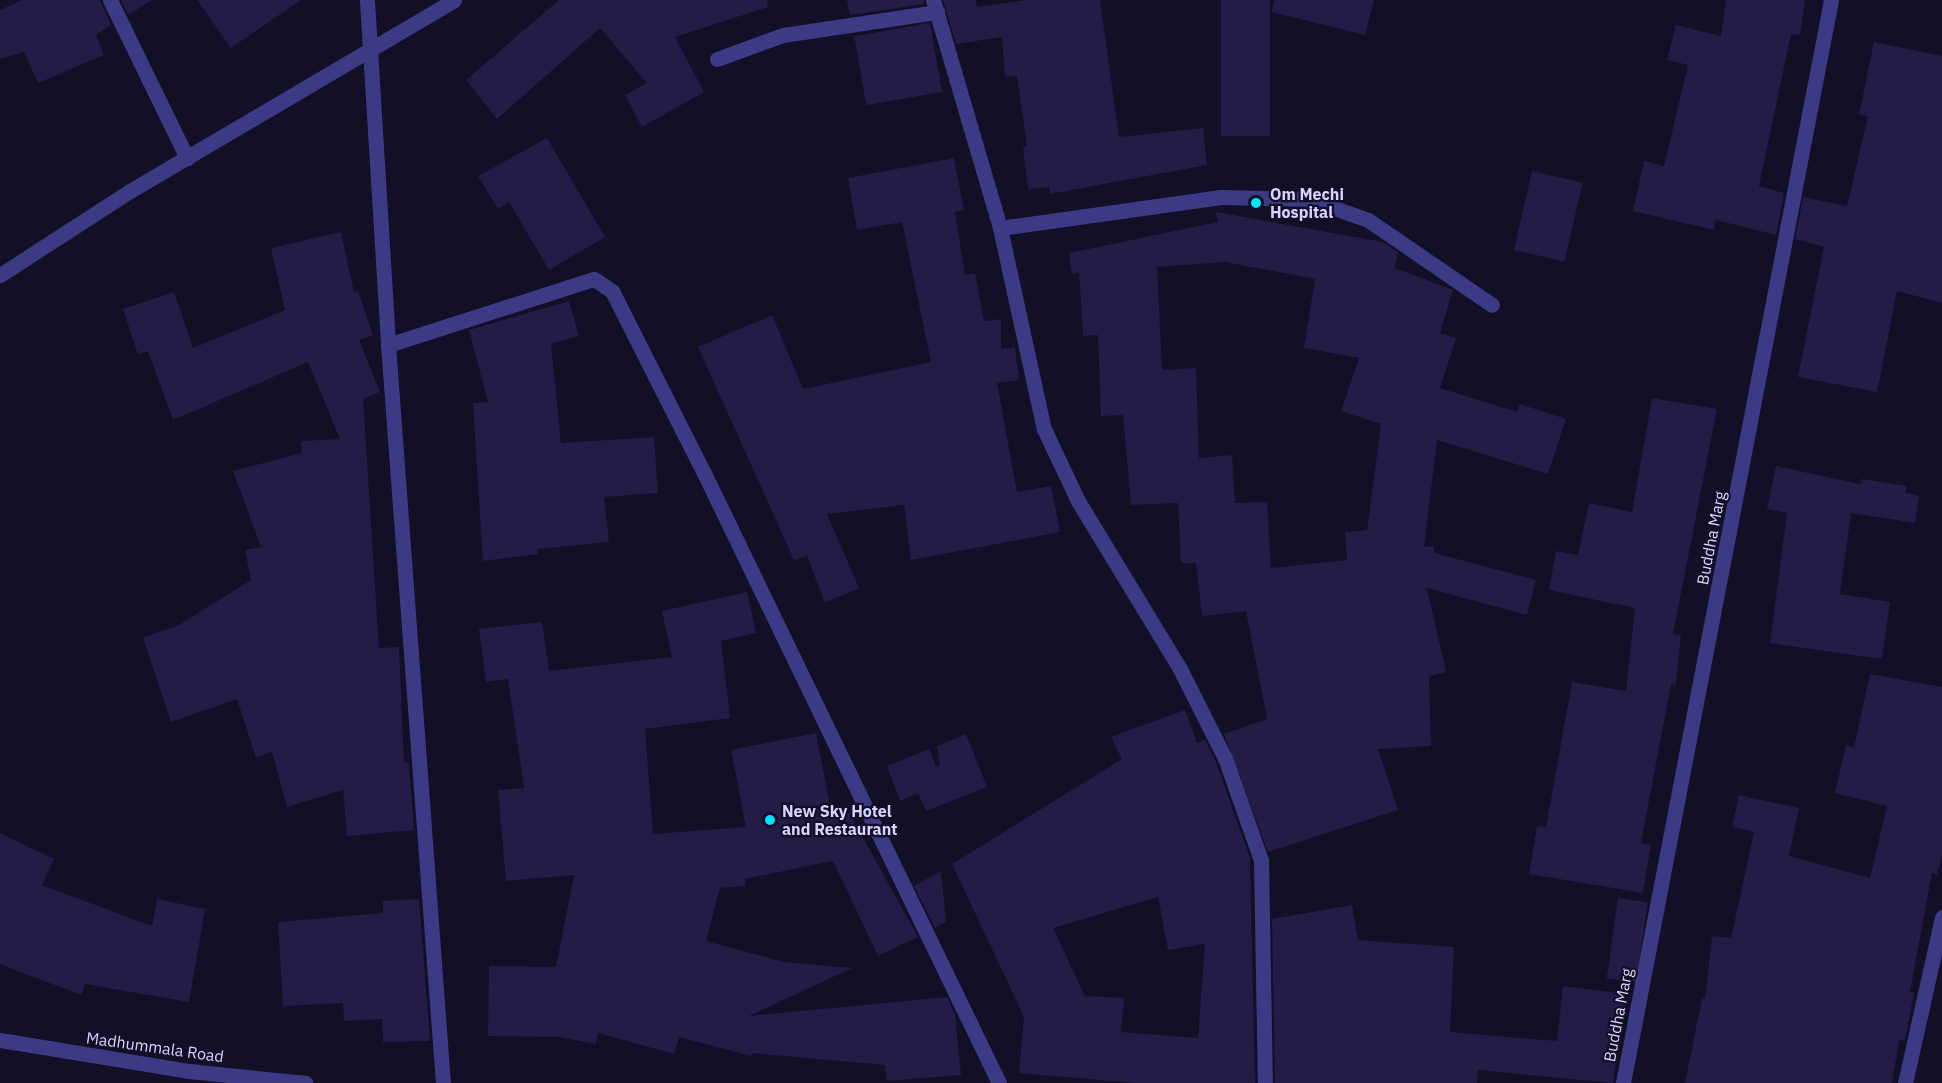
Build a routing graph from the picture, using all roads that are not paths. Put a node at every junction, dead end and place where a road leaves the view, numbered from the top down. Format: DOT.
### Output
graph roads {
  1 [pos="110,0"];
  2 [pos="367,0"];
  3 [pos="454,0"];
  4 [pos="1831,0"];
  5 [pos="935,6"];
  6 [pos="371,50"];
  7 [pos="717,59"];
  8 [pos="187,158"];
  9 [pos="1000,228"];
  10 [pos="0,275"];
  11 [pos="1492,305"];
  12 [pos="388,345"];
  13 [pos="1942,917"];
  14 [pos="0,1040"];
  15 [pos="305,1083"];
  16 [pos="443,1083"];
  17 [pos="999,1083"];
  18 [pos="1265,1083"];
  19 [pos="1623,1083"];
  20 [pos="1905,1083"];
  1 -- 8 [label="street"];
  2 -- 6 [label="street"];
  3 -- 6 [label="street"];
  4 -- 19 [label="street, Buddha Marg"];
  5 -- 7 [label="street"];
  5 -- 9 [label="street"];
  6 -- 8 [label="street"];
  6 -- 12 [label="street"];
  8 -- 10 [label="street"];
  9 -- 11 [label="street"];
  9 -- 18 [label="street"];
  12 -- 16 [label="street"];
  12 -- 17 [label="street"];
  13 -- 20 [label="street"];
  14 -- 15 [label="street, Madhummala Road"];
}
